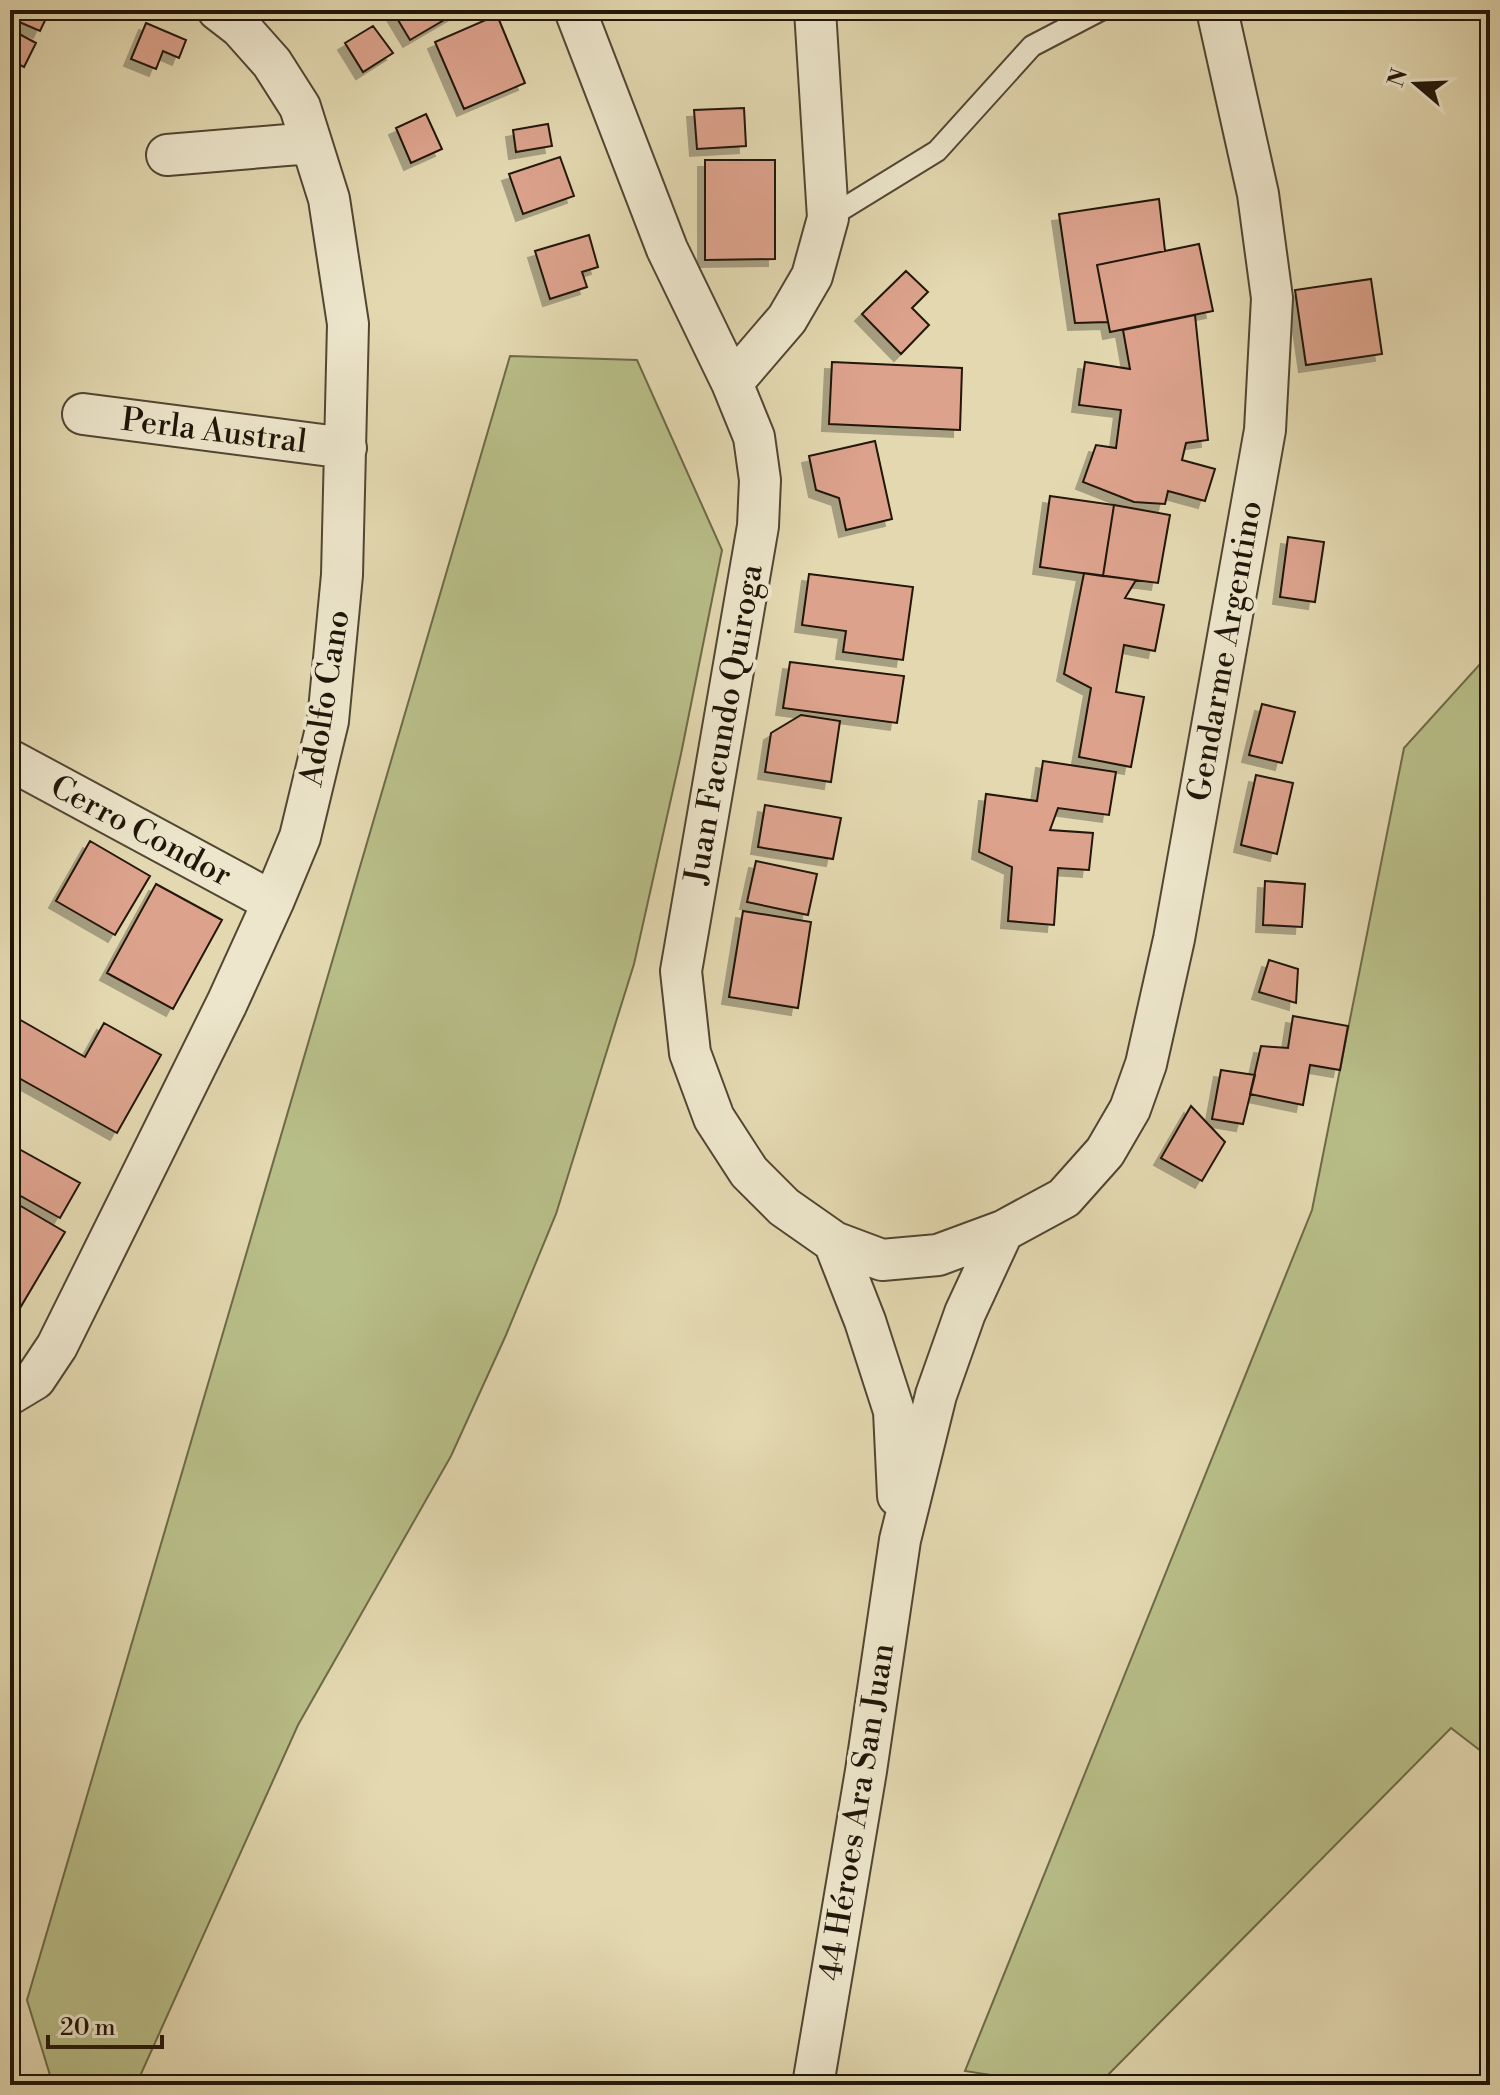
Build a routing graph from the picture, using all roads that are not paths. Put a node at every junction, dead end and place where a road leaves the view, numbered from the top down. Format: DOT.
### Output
graph roads {
  1 [pos="218,10"];
  2 [pos="575,10"];
  3 [pos="815,10"];
  4 [pos="1101,10"];
  5 [pos="1217,10"];
  6 [pos="311,143"];
  7 [pos="167,155"];
  8 [pos="828,218"];
  9 [pos="732,383"];
  10 [pos="83,414"];
  11 [pos="346,448"];
  12 [pos="10,760"];
  13 [pos="273,902"];
  14 [pos="1003,1231"];
  15 [pos="834,1242"];
  16 [pos="10,1394"];
  17 [pos="900,1540"];
  18 [pos="813,2085"];
  1 -- 6 [label="street, Adolfo Cano"];
  2 -- 9 [label="street, Juan Facundo Quiroga"];
  3 -- 8 [label="street"];
  4 -- 8 [label="lane"];
  5 -- 14 [label="street, Gendarme Argentino"];
  6 -- 7 [label="street"];
  6 -- 11 [label="street, Adolfo Cano"];
  8 -- 9 [label="street"];
  9 -- 15 [label="street, Juan Facundo Quiroga"];
  10 -- 11 [label="street, Perla Austral"];
  11 -- 13 [label="street, Adolfo Cano"];
  12 -- 13 [label="street, Cerro Condor"];
  13 -- 16 [label="street, Adolfo Cano"];
  14 -- 15 [label="street, Juan Facundo Quiroga"];
  14 -- 17 [label="street, 44 Héroes Ara San Juan"];
  15 -- 17 [label="street, 44 Héroes Ara San Juan"];
  17 -- 18 [label="street, 44 Héroes Ara San Juan"];
}
